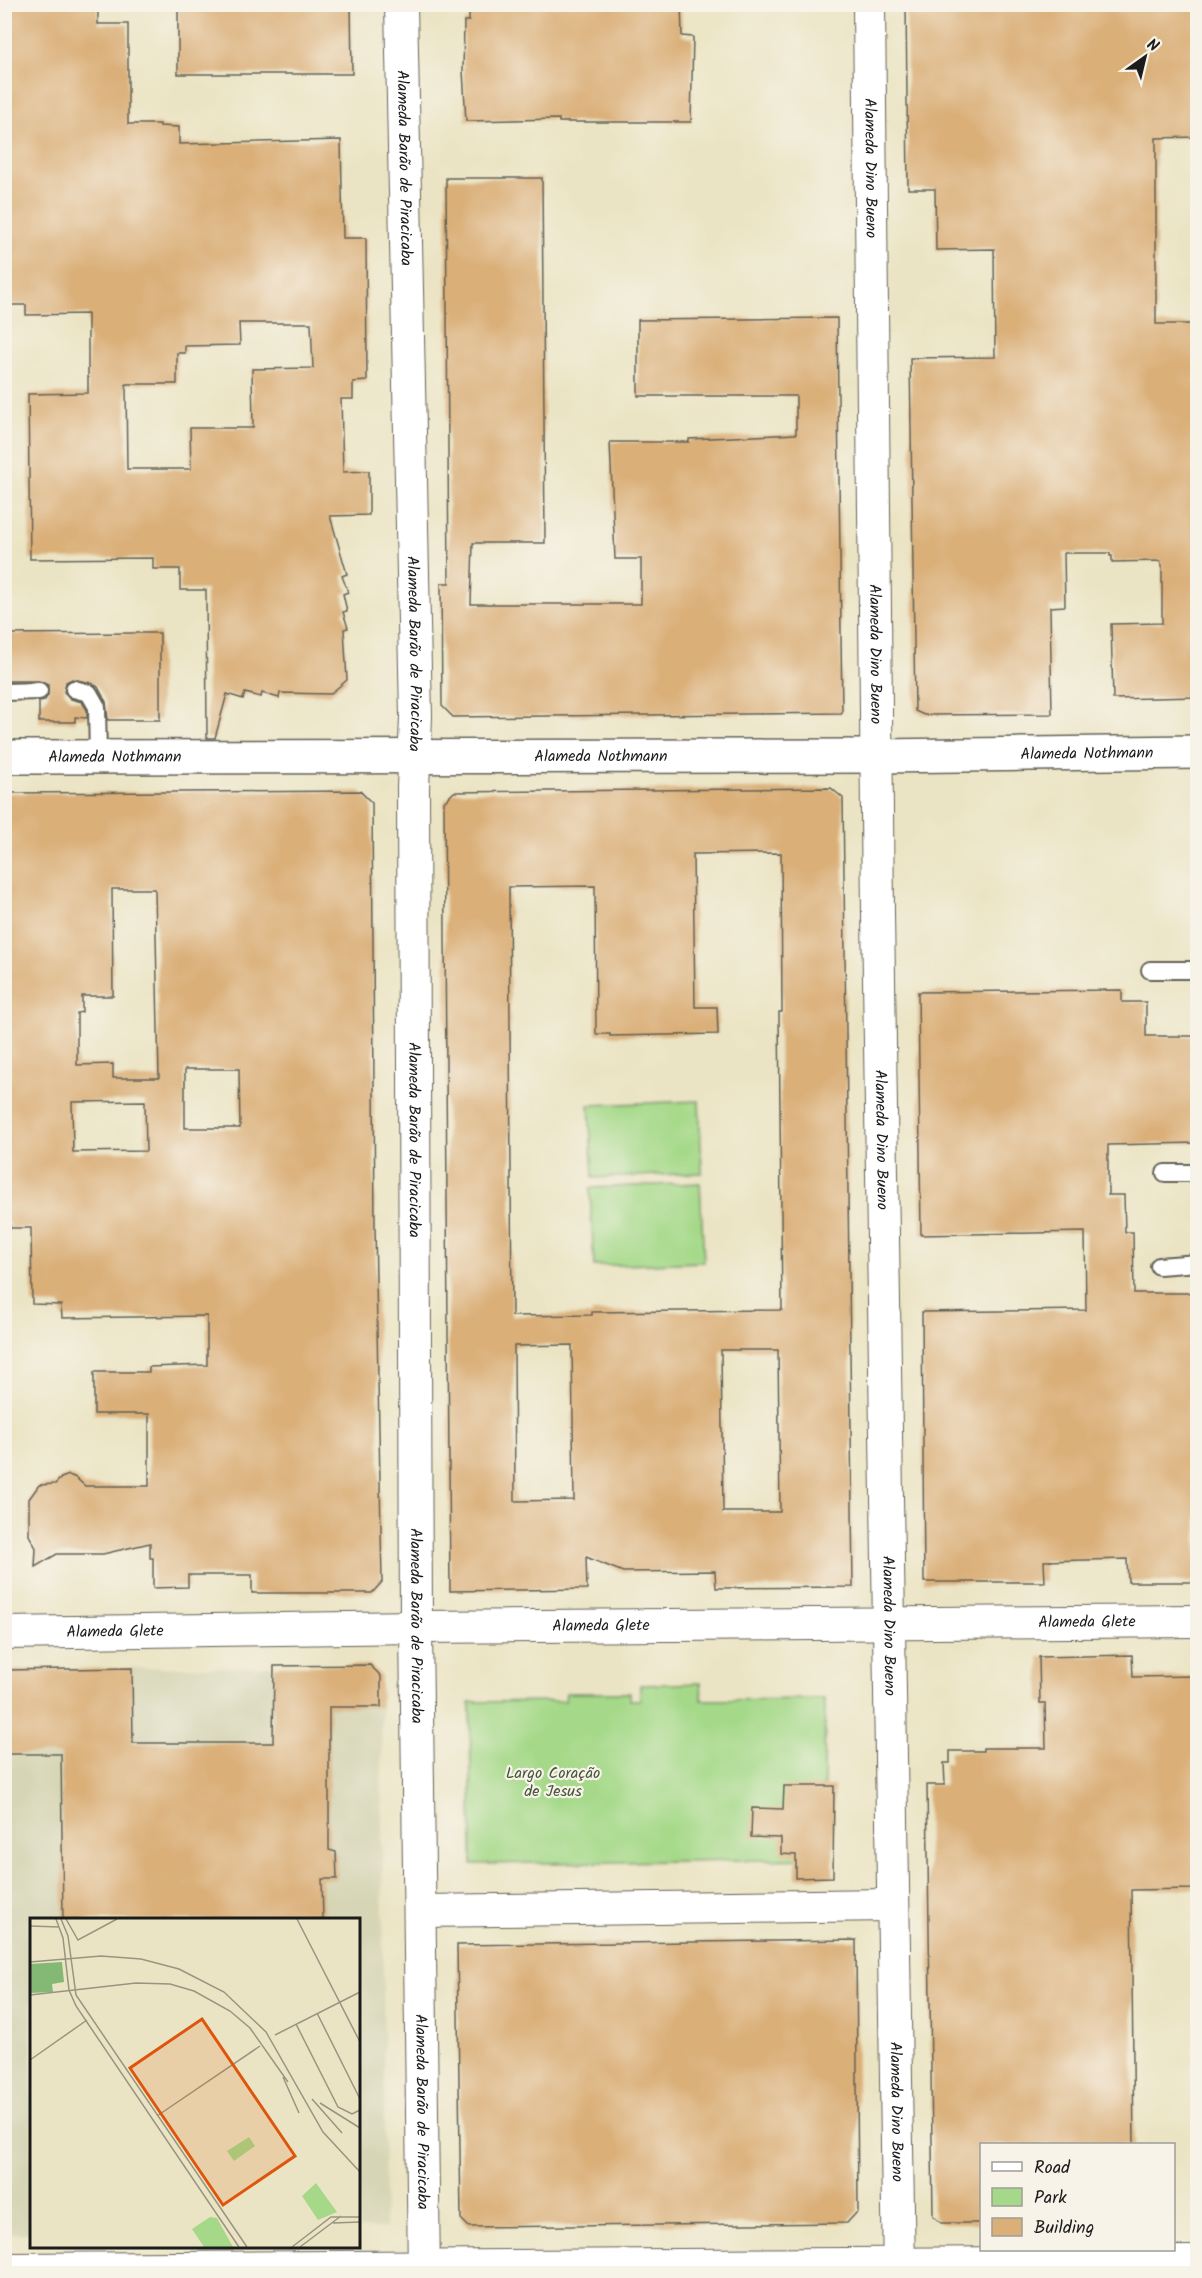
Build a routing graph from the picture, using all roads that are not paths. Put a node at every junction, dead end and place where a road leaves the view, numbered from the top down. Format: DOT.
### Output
graph roads {
  1 [pos="401,4"];
  2 [pos="869,4"];
  3 [pos="74,689"];
  4 [pos="39,691"];
  5 [pos="4,692"];
  6 [pos="1197,752"];
  7 [pos="414,756"];
  8 [pos="876,756"];
  9 [pos="4,757"];
  10 [pos="98,757"];
  11 [pos="1150,970"];
  12 [pos="1197,970"];
  13 [pos="1165,1173"];
  14 [pos="1197,1173"];
  15 [pos="1197,1263"];
  16 [pos="1159,1266"];
  17 [pos="1197,1621"];
  18 [pos="888,1623"];
  19 [pos="416,1627"];
  20 [pos="4,1633"];
  21 [pos="892,1905"];
  22 [pos="420,1911"];
  23 [pos="1197,2262"];
  24 [pos="4,2269"];
  25 [pos="713,2269"];
  26 [pos="899,2269"];
  27 [pos="424,2270"];
  28 [pos="97,2271"];
  1 -- 7 [label="street, Alameda Barão de Piracicaba"];
  2 -- 8 [label="street, Alameda Dino Bueno"];
  3 -- 10 [label="lane"];
  4 -- 5 [label="lane"];
  6 -- 8 [label="street, Alameda Nothmann"];
  7 -- 8 [label="street, Alameda Nothmann"];
  7 -- 10 [label="street, Alameda Nothmann"];
  7 -- 19 [label="street, Alameda Barão de Piracicaba"];
  8 -- 18 [label="street, Alameda Dino Bueno"];
  9 -- 10 [label="street, Alameda Nothmann"];
  11 -- 12 [label="lane"];
  13 -- 14 [label="lane"];
  15 -- 16 [label="lane"];
  17 -- 18 [label="street, Alameda Glete"];
  18 -- 19 [label="street, Alameda Glete"];
  18 -- 21 [label="street, Alameda Dino Bueno"];
  19 -- 20 [label="street, Alameda Glete"];
  19 -- 22 [label="street, Alameda Barão de Piracicaba"];
  21 -- 22 [label="street"];
  21 -- 26 [label="street, Alameda Dino Bueno"];
  22 -- 27 [label="street, Alameda Barão de Piracicaba"];
  23 -- 26 [label="street"];
  24 -- 28 [label="street"];
  25 -- 26 [label="street"];
  25 -- 27 [label="street"];
  27 -- 28 [label="street"];
}
